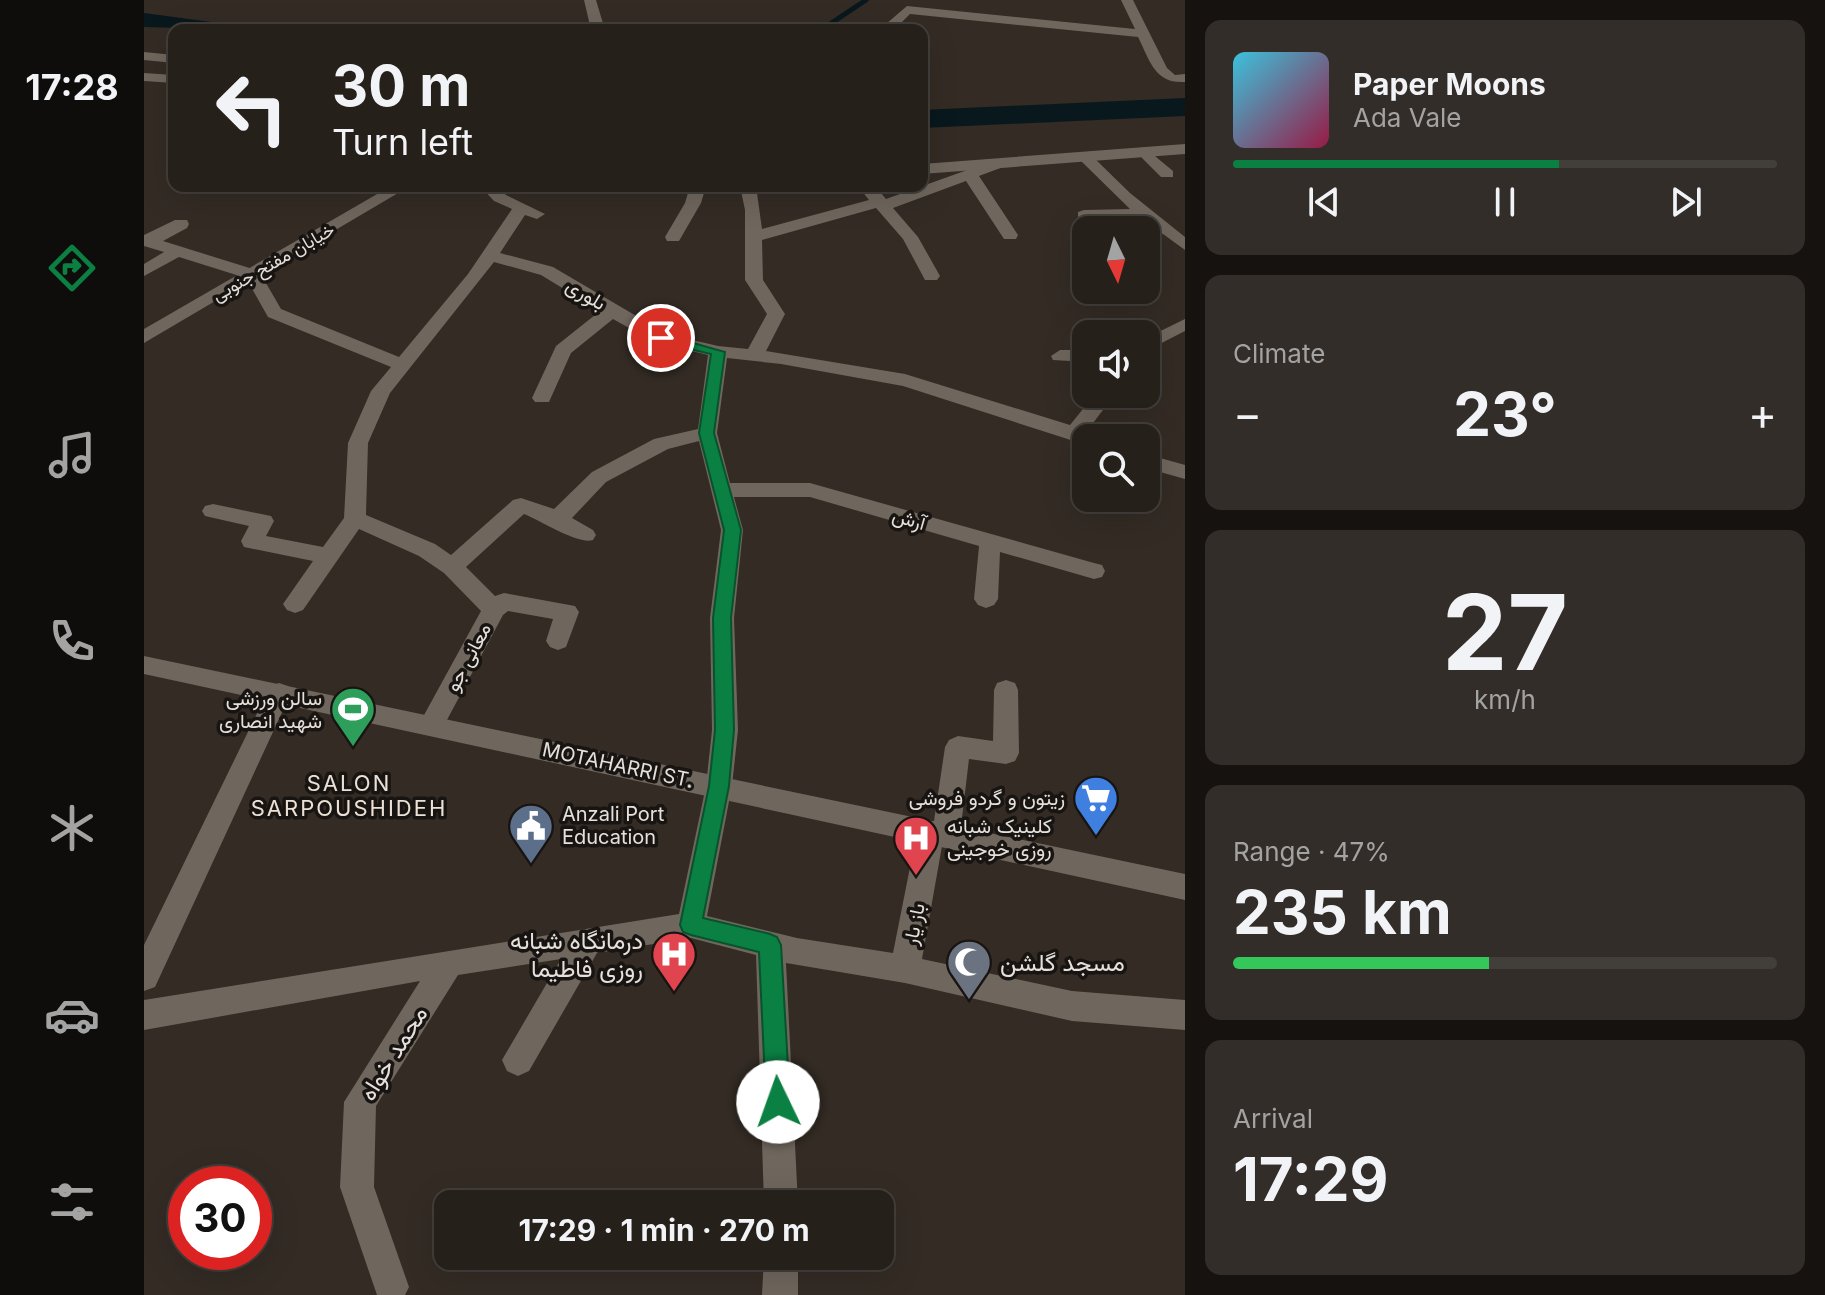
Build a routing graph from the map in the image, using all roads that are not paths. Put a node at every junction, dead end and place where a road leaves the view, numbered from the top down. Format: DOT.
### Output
graph roads {
  1 [pos="590,0"];
  2 [pos="961,0"];
  3 [pos="1127,0"];
  4 [pos="965,15"];
  5 [pos="596,24"];
  6 [pos="892,24"];
  7 [pos="1145,34"];
  8 [pos="144,56"];
  9 [pos="168,59"];
  10 [pos="168,60"];
  11 [pos="144,77"];
  12 [pos="1185,78"];
  13 [pos="168,79"];
  14 [pos="1185,149"];
  15 [pos="1144,152"];
  16 [pos="1085,157"];
  17 [pos="998,164"];
  18 [pos="928,169"];
  19 [pos="969,174"];
  20 [pos="1167,174"];
  21 [pos="928,188"];
  22 [pos="392,192"];
  23 [pos="494,192"];
  24 [pos="696,192"];
  25 [pos="749,192"];
  26 [pos="871,192"];
  27 [pos="916,192"];
  28 [pos="881,204"];
  29 [pos="1084,215"];
  30 [pos="1098,216"];
  31 [pos="1140,216"];
  32 [pos="181,224"];
  33 [pos="1160,230"];
  34 [pos="1010,235"];
  35 [pos="673,237"];
  36 [pos="753,237"];
  37 [pos="146,241"];
  38 [pos="1185,245"];
  39 [pos="177,251"];
  40 [pos="488,255"];
  41 [pos="144,271"];
  42 [pos="253,275"];
  43 [pos="931,276"];
  44 [pos="613,310"];
  45 [pos="1183,327"];
  46 [pos="144,337"];
  47 [pos="1160,338"];
  48 [pos="718,352"];
  49 [pos="754,355"];
  50 [pos="1060,356"];
  51 [pos="1072,356"];
  52 [pos="403,365"];
  53 [pos="542,398"];
  54 [pos="707,433"];
  55 [pos="1072,433"];
  56 [pos="1160,465"];
  57 [pos="1185,472"];
  58 [pos="722,490"];
  59 [pos="213,511"];
  60 [pos="355,519"];
  61 [pos="558,519"];
  62 [pos="585,535"];
  63 [pos="990,541"];
  64 [pos="328,556"];
  65 [pos="452,567"];
  66 [pos="1094,571"];
  67 [pos="986,599"];
  68 [pos="295,604"];
  69 [pos="494,609"];
  70 [pos="558,641"];
  71 [pos="144,665"];
  72 [pos="1006,690"];
  73 [pos="279,693"];
  74 [pos="431,726"];
  75 [pos="719,786"];
  76 [pos="938,834"];
  77 [pos="1185,887"];
  78 [pos="691,925"];
  79 [pos="588,941"];
  80 [pos="770,945"];
  81 [pos="449,963"];
  82 [pos="905,969"];
  83 [pos="144,977"];
  84 [pos="144,1015"];
  85 [pos="1185,1015"];
  86 [pos="518,1060"];
  87 [pos="780,1190"];
  88 [pos="781,1270"];
  89 [pos="391,1287"];
  90 [pos="780,1295"];
  1 -- 5 [label="street"];
  2 -- 4 [label="street"];
  3 -- 7 [label="street"];
  4 -- 6 [label="street"];
  4 -- 7 [label="street"];
  7 -- 12 [label="street"];
  8 -- 9 [label="street"];
  10 -- 11 [label="street"];
  11 -- 13 [label="street"];
  14 -- 15 [label="street"];
  15 -- 16 [label="street"];
  15 -- 20 [label="street"];
  16 -- 17 [label="street"];
  16 -- 31 [label="street"];
  17 -- 18 [label="street"];
  17 -- 19 [label="street"];
  19 -- 21 [label="street"];
  19 -- 34 [label="street"];
  22 -- 42 [label="street, خیابان مفتح جنوبی"];
  23 -- 40 [label="street"];
  24 -- 35 [label="street"];
  25 -- 36 [label="street"];
  26 -- 28 [label="street"];
  27 -- 28 [label="street"];
  28 -- 36 [label="street"];
  28 -- 43 [label="street"];
  29 -- 30 [label="street"];
  32 -- 37 [label="street"];
  33 -- 38 [label="street"];
  36 -- 49 [label="street"];
  37 -- 39 [label="street"];
  39 -- 41 [label="street"];
  39 -- 42 [label="street"];
  40 -- 44 [label="street, بلوری"];
  40 -- 52 [label="street"];
  42 -- 46 [label="street, خیابان مفتح جنوبی"];
  42 -- 52 [label="street"];
  44 -- 48 [label="street, بلوری"];
  44 -- 53 [label="street"];
  45 -- 47 [label="street"];
  48 -- 49 [label="street, بلوری"];
  48 -- 54 [label="street"];
  49 -- 55 [label="street, بلوری"];
  50 -- 51 [label="street"];
  52 -- 60 [label="street"];
  54 -- 58 [label="street"];
  54 -- 61 [label="street"];
  56 -- 57 [label="street"];
  58 -- 63 [label="street, آرش"];
  58 -- 75 [label="street"];
  59 -- 64 [label="street"];
  60 -- 64 [label="street"];
  60 -- 65 [label="street, معانی جو"];
  61 -- 62 [label="street"];
  61 -- 65 [label="street"];
  63 -- 66 [label="street, آرش"];
  63 -- 67 [label="street"];
  64 -- 68 [label="street"];
  65 -- 69 [label="street, معانی جو"];
  69 -- 70 [label="street"];
  69 -- 74 [label="street, معانی جو"];
  71 -- 73 [label="street, MOTAHARRI ST."];
  72 -- 76 [label="street, باز یار"];
  73 -- 74 [label="street, MOTAHARRI ST."];
  73 -- 83 [label="street"];
  74 -- 75 [label="street, MOTAHARRI ST."];
  75 -- 76 [label="street, MOTAHARRI ST."];
  75 -- 78 [label="street"];
  76 -- 77 [label="street, MOTAHARRI ST."];
  76 -- 82 [label="street, باز یار"];
  78 -- 79 [label="street"];
  78 -- 80 [label="street"];
  79 -- 81 [label="street"];
  79 -- 86 [label="street"];
  80 -- 82 [label="street"];
  80 -- 87 [label="street"];
  81 -- 84 [label="street"];
  81 -- 89 [label="street, محمد خواه"];
  82 -- 85 [label="street"];
  88 -- 90 [label="street"];
}
